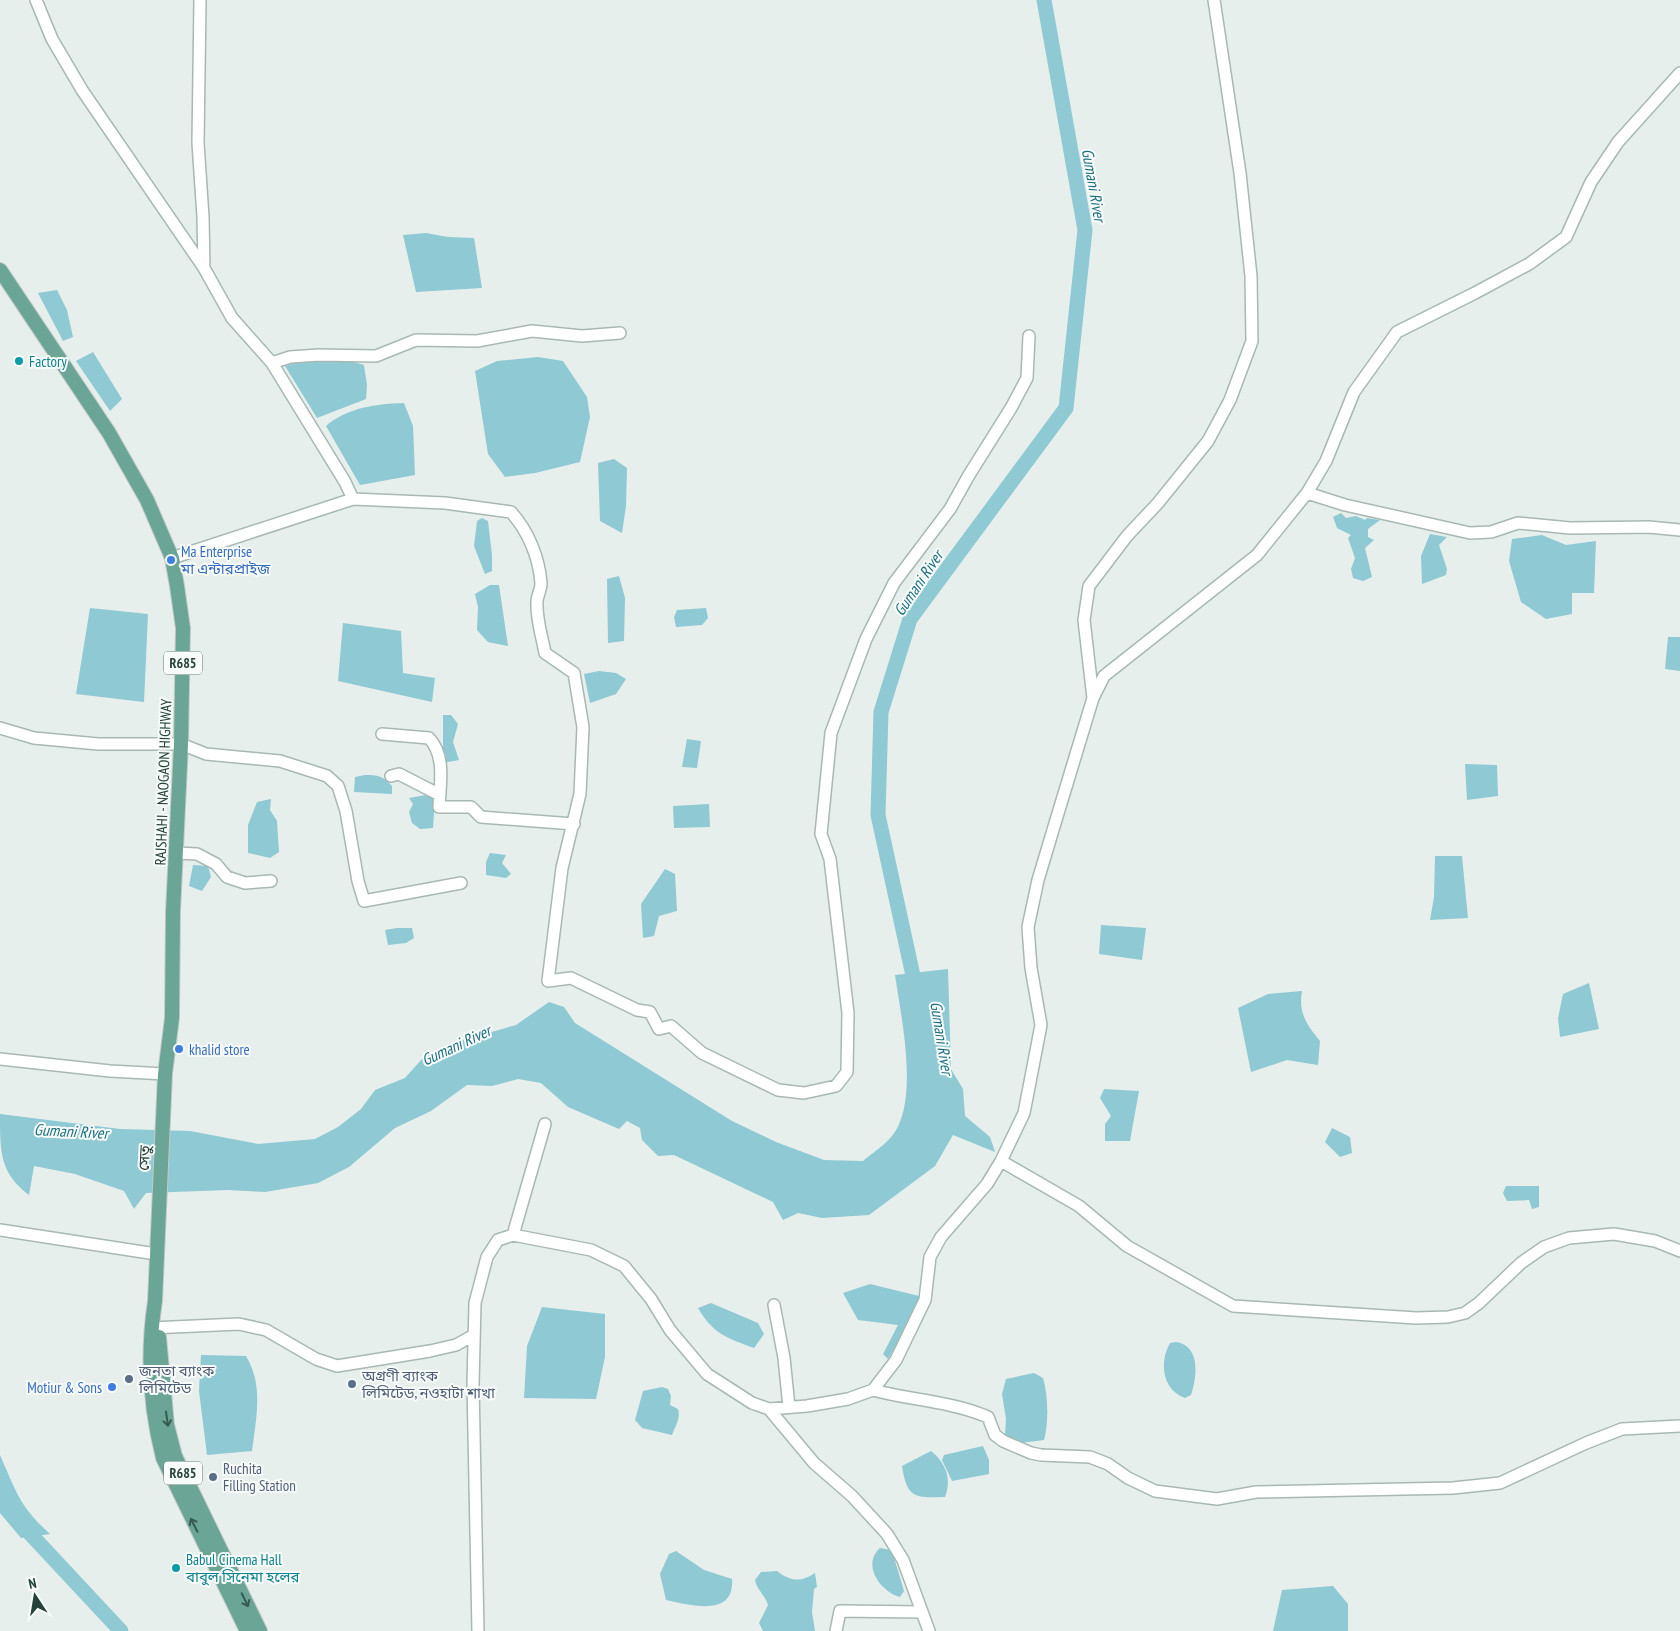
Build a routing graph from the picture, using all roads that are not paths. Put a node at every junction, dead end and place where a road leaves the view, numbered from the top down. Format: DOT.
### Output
graph roads {
  1 [pos="36,0"];
  2 [pos="200,0"];
  3 [pos="1214,0"];
  4 [pos="1680,73"];
  5 [pos="204,268"];
  6 [pos="0,270"];
  7 [pos="620,332"];
  8 [pos="1029,336"];
  9 [pos="272,363"];
  10 [pos="1306,493"];
  11 [pos="353,499"];
  12 [pos="1680,530"];
  13 [pos="172,558"];
  14 [pos="1094,698"];
  15 [pos="0,728"];
  16 [pos="382,734"];
  17 [pos="181,744"];
  18 [pos="391,776"];
  19 [pos="440,795"];
  20 [pos="574,824"];
  21 [pos="177,853"];
  22 [pos="270,881"];
  23 [pos="461,883"];
  24 [pos="0,1059"];
  25 [pos="165,1074"];
  26 [pos="164,1104"];
  27 [pos="545,1124"];
  28 [pos="1001,1161"];
  29 [pos="0,1230"];
  30 [pos="513,1235"];
  31 [pos="1680,1251"];
  32 [pos="156,1254"];
  33 [pos="774,1305"];
  34 [pos="155,1328"];
  35 [pos="474,1335"];
  36 [pos="873,1390"];
  37 [pos="789,1407"];
  38 [pos="769,1409"];
  39 [pos="1680,1426"];
  40 [pos="922,1612"];
  41 [pos="247,1631"];
  42 [pos="260,1631"];
  43 [pos="478,1631"];
  44 [pos="836,1631"];
  45 [pos="929,1631"];
  1 -- 5 [label="street"];
  2 -- 5 [label="street"];
  3 -- 14 [label="street"];
  4 -- 10 [label="street"];
  5 -- 9 [label="street"];
  6 -- 13 [label="main road, RAJSHAHI - NAOGAON HIGHWAY / R685"];
  7 -- 9 [label="street"];
  8 -- 20 [label="street"];
  9 -- 11 [label="street"];
  10 -- 12 [label="street"];
  10 -- 14 [label="street"];
  11 -- 13 [label="street"];
  11 -- 20 [label="street"];
  13 -- 17 [label="main road, RAJSHAHI - NAOGAON HIGHWAY / R685"];
  14 -- 28 [label="street"];
  15 -- 17 [label="street"];
  16 -- 19 [label="street"];
  17 -- 21 [label="main road, RAJSHAHI - NAOGAON HIGHWAY / R685"];
  17 -- 23 [label="street"];
  18 -- 19 [label="street"];
  19 -- 20 [label="street"];
  21 -- 22 [label="street"];
  21 -- 25 [label="main road, RAJSHAHI - NAOGAON HIGHWAY / R685"];
  24 -- 25 [label="street"];
  25 -- 26 [label="main road, RAJSHAHI - NAOGAON HIGHWAY / R685"];
  26 -- 32 [label="main road, সেতু / R685"];
  27 -- 30 [label="street"];
  28 -- 31 [label="street"];
  28 -- 36 [label="street"];
  29 -- 32 [label="street"];
  30 -- 35 [label="street"];
  30 -- 38 [label="street"];
  32 -- 34 [label="main road, R685"];
  33 -- 37 [label="street"];
  34 -- 35 [label="street"];
  41 -- 34 [label="main road, R685, one-way"];
  34 -- 42 [label="main road, R685, one-way"];
  35 -- 43 [label="street"];
  36 -- 37 [label="street"];
  36 -- 39 [label="street"];
  37 -- 38 [label="street"];
  38 -- 40 [label="street"];
  40 -- 44 [label="street"];
  40 -- 45 [label="street"];
}
